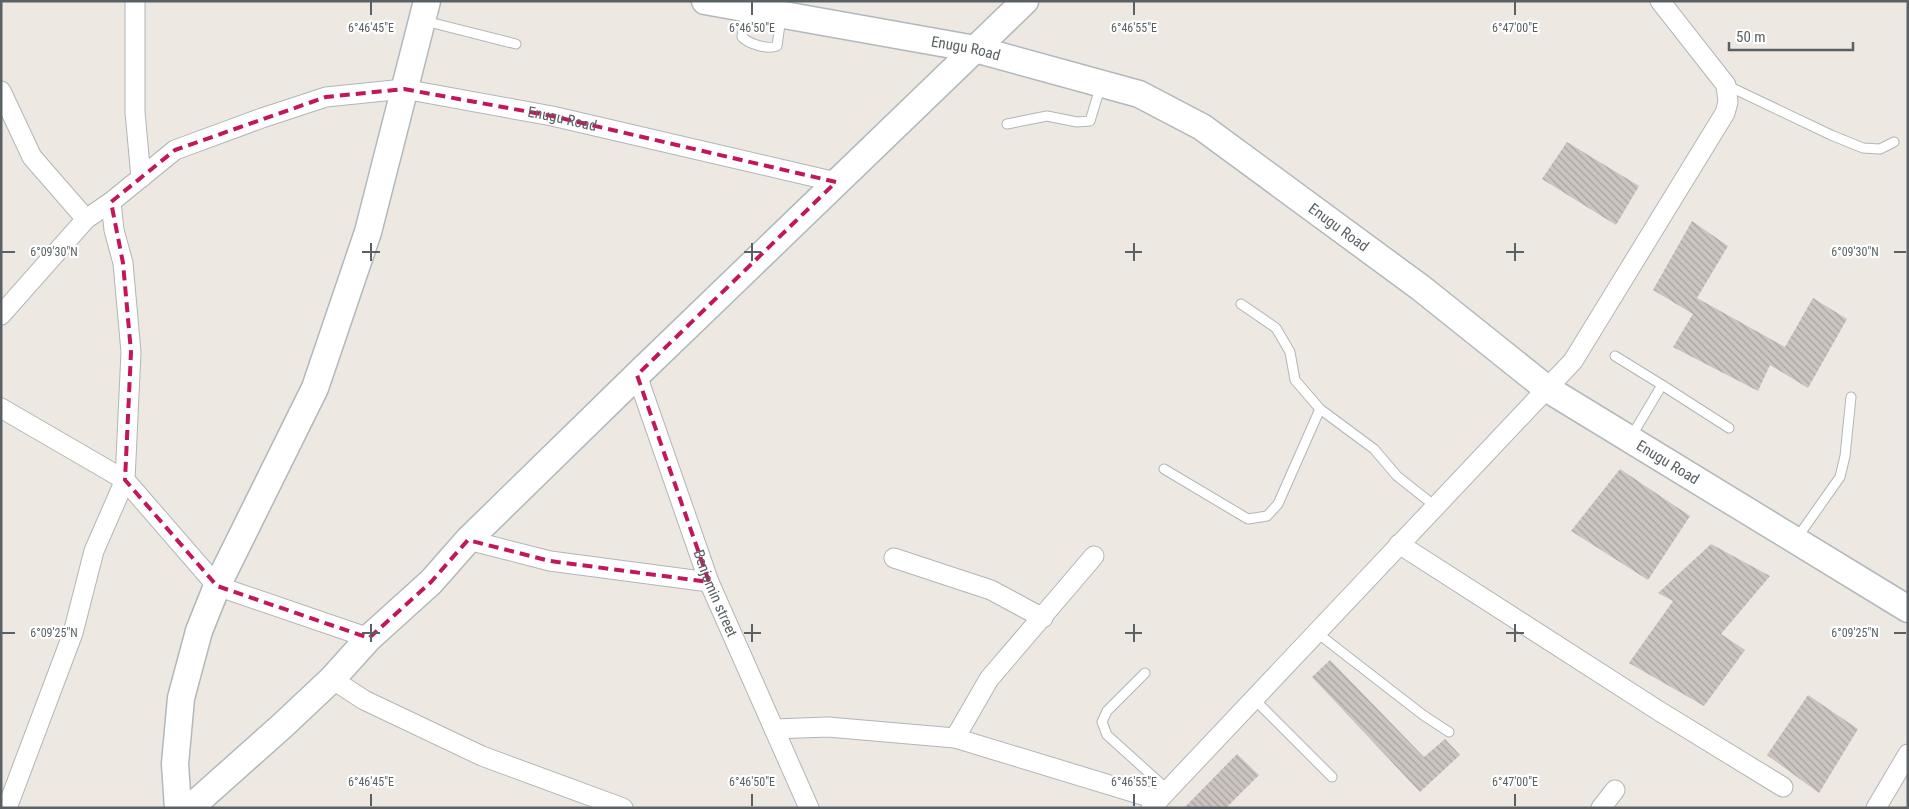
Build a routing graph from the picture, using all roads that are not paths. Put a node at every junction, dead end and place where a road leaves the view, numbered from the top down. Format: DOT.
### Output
graph roads {
  1 [pos="135,1"];
  2 [pos="705,1"];
  3 [pos="1026,1"];
  4 [pos="1660,1"];
  5 [pos="425,11"];
  6 [pos="516,44"];
  7 [pos="975,49"];
  8 [pos="1101,83"];
  9 [pos="1726,85"];
  10 [pos="404,89"];
  11 [pos="1,90"];
  12 [pos="1007,124"];
  13 [pos="1894,142"];
  14 [pos="141,178"];
  15 [pos="836,182"];
  16 [pos="111,202"];
  17 [pos="86,219"];
  18 [pos="1241,304"];
  19 [pos="1,315"];
  20 [pos="1615,356"];
  21 [pos="636,375"];
  22 [pos="1662,385"];
  23 [pos="1546,388"];
  24 [pos="1851,397"];
  25 [pos="1,408"];
  26 [pos="1320,409"];
  27 [pos="1730,428"];
  28 [pos="1630,439"];
  29 [pos="1164,469"];
  30 [pos="125,480"];
  31 [pos="1434,506"];
  32 [pos="468,540"];
  33 [pos="1796,541"];
  34 [pos="1399,544"];
  35 [pos="1094,556"];
  36 [pos="894,558"];
  37 [pos="709,582"];
  38 [pos="217,586"];
  39 [pos="1908,609"];
  40 [pos="1043,618"];
  41 [pos="1316,632"];
  42 [pos="369,638"];
  43 [pos="1144,673"];
  44 [pos="332,679"];
  45 [pos="1254,699"];
  46 [pos="774,730"];
  47 [pos="1449,732"];
  48 [pos="954,738"];
  49 [pos="1908,754"];
  50 [pos="1332,777"];
  51 [pos="1783,787"];
  52 [pos="1615,790"];
  53 [pos="1159,799"];
  54 [pos="617,807"];
  55 [pos="7,808"];
  56 [pos="178,808"];
  57 [pos="190,808"];
  58 [pos="809,808"];
  59 [pos="1601,808"];
  60 [pos="1876,808"];
  1 -- 14 [label="street"];
  2 -- 7 [label="street, Enugu Road"];
  3 -- 7 [label="street"];
  4 -- 9 [label="street"];
  5 -- 6 [label="lane"];
  5 -- 10 [label="street"];
  7 -- 8 [label="street, Enugu Road"];
  7 -- 15 [label="street"];
  8 -- 12 [label="lane"];
  8 -- 23 [label="street, Enugu Road"];
  9 -- 13 [label="lane"];
  9 -- 23 [label="street"];
  10 -- 14 [label="street, Enugu Road"];
  10 -- 15 [label="street, Enugu Road"];
  10 -- 38 [label="street"];
  11 -- 17 [label="street"];
  14 -- 16 [label="street, Enugu Road"];
  15 -- 21 [label="street"];
  16 -- 17 [label="street, Enugu Road"];
  16 -- 30 [label="street"];
  17 -- 19 [label="street, Enugu Road"];
  18 -- 26 [label="lane"];
  20 -- 22 [label="lane"];
  21 -- 32 [label="street"];
  21 -- 37 [label="street, Benjamin street"];
  22 -- 27 [label="lane"];
  22 -- 28 [label="lane"];
  23 -- 28 [label="street, Enugu Road"];
  23 -- 31 [label="street"];
  24 -- 33 [label="lane"];
  25 -- 30 [label="street"];
  26 -- 29 [label="lane"];
  26 -- 31 [label="lane"];
  28 -- 33 [label="street, Enugu Road"];
  30 -- 38 [label="street"];
  30 -- 55 [label="street"];
  31 -- 34 [label="street"];
  32 -- 37 [label="street"];
  32 -- 42 [label="street"];
  33 -- 39 [label="street, Enugu Road"];
  34 -- 41 [label="street"];
  34 -- 51 [label="street"];
  35 -- 40 [label="street"];
  36 -- 40 [label="street"];
  37 -- 46 [label="street, Benjamin street"];
  38 -- 42 [label="street"];
  38 -- 56 [label="street"];
  40 -- 48 [label="street"];
  41 -- 45 [label="street"];
  41 -- 47 [label="lane"];
  42 -- 44 [label="street"];
  43 -- 53 [label="lane"];
  44 -- 54 [label="street"];
  44 -- 57 [label="street"];
  45 -- 50 [label="lane"];
  45 -- 53 [label="street"];
  46 -- 48 [label="street"];
  46 -- 58 [label="street, Benjamin street"];
  48 -- 53 [label="street"];
  49 -- 60 [label="street"];
  52 -- 59 [label="street"];
}
